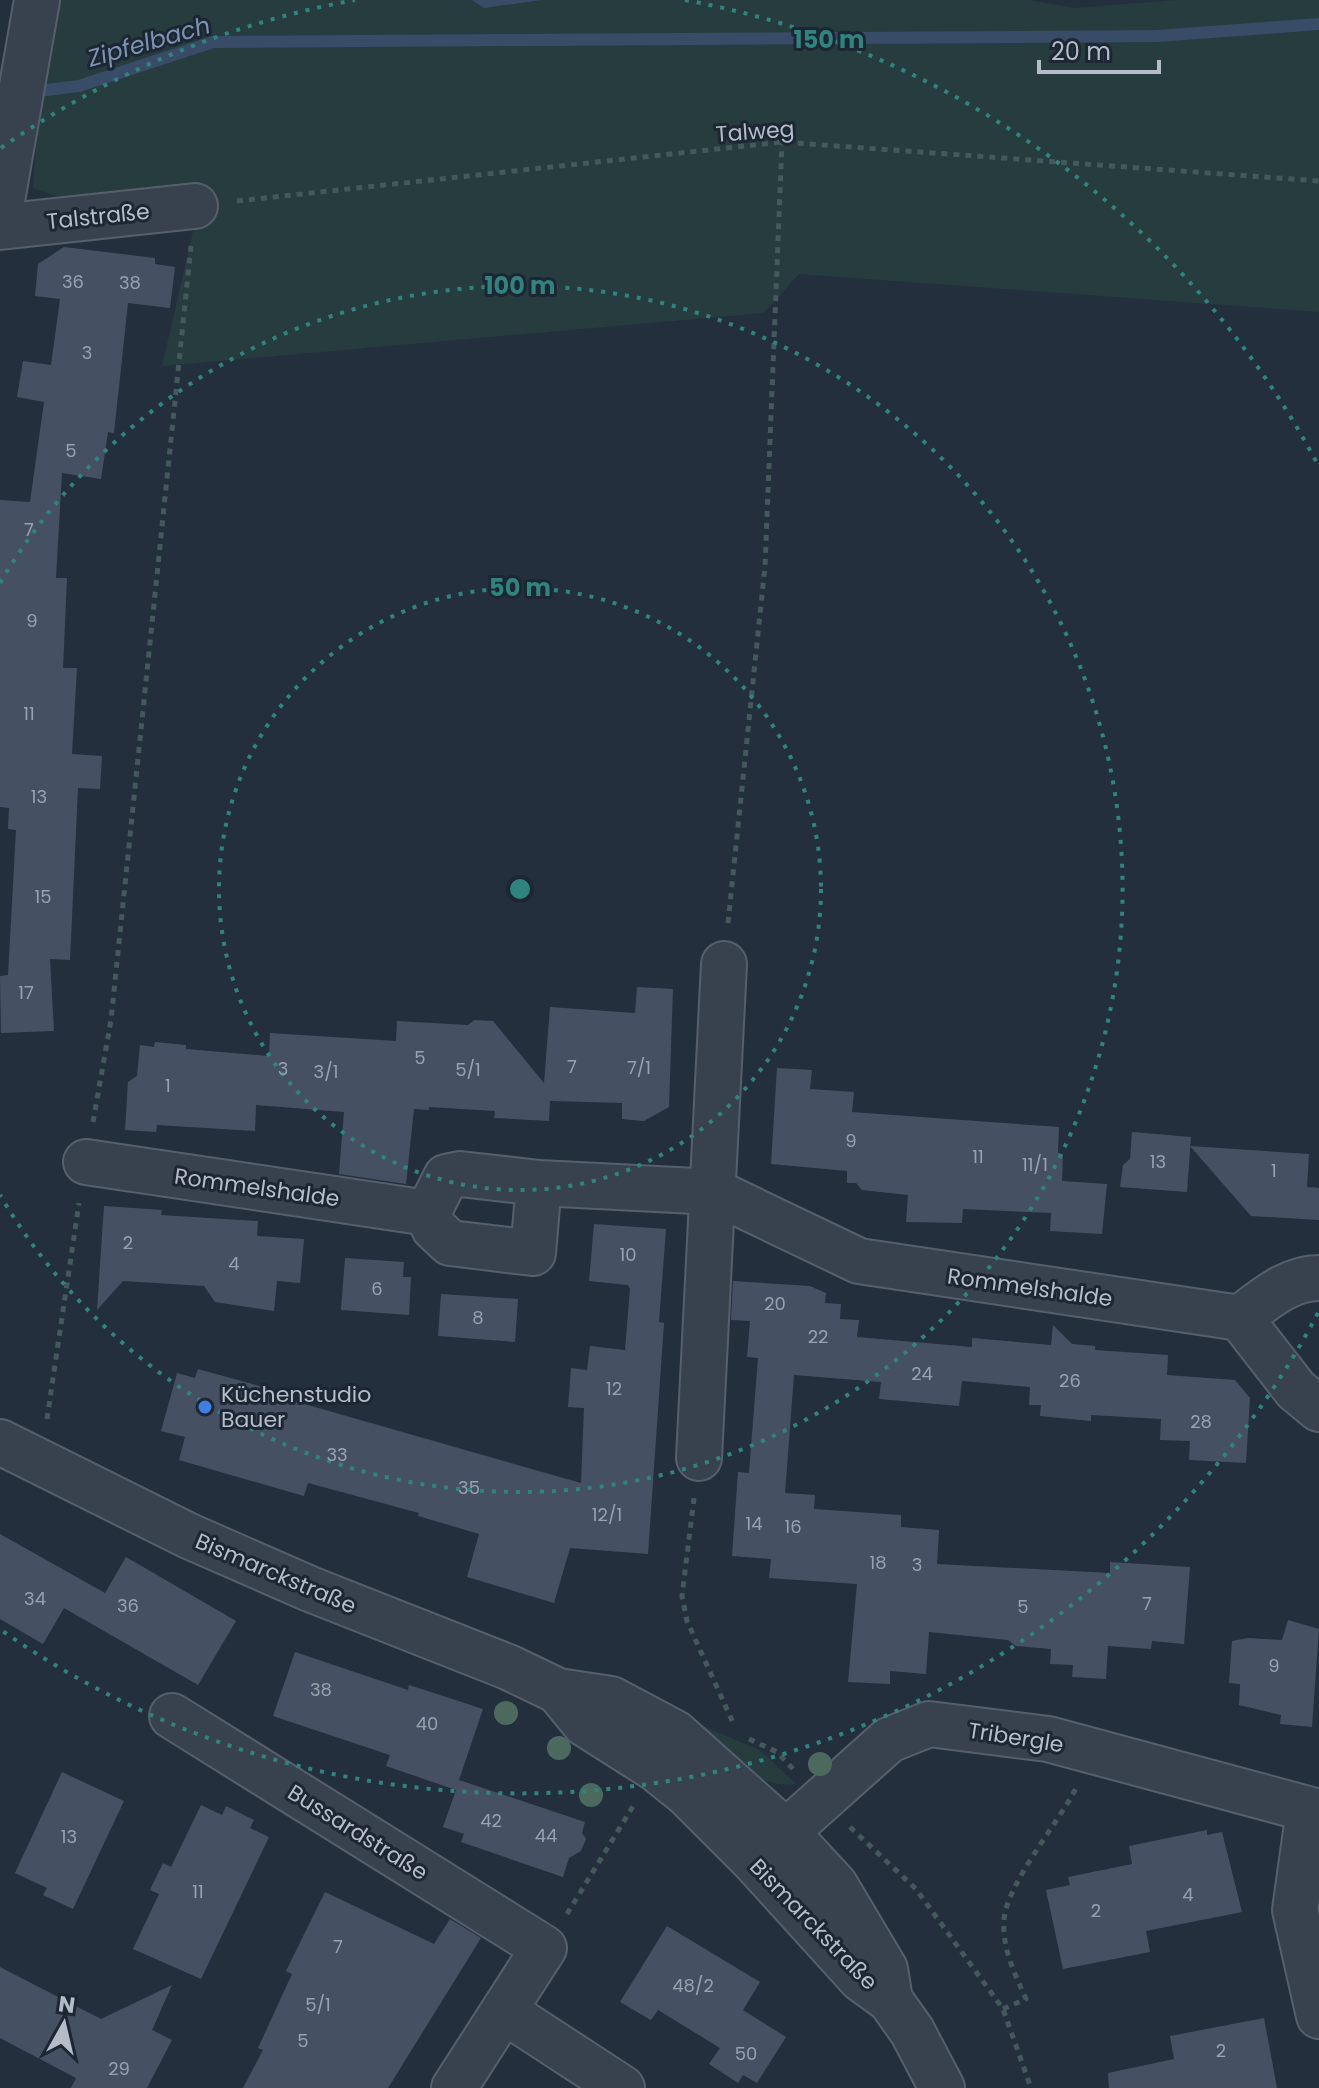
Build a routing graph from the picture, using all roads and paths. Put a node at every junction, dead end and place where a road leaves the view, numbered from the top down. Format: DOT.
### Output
graph roads {
  1 [pos="36,3"];
  2 [pos="782,142"];
  3 [pos="1319,181"];
  4 [pos="195,206"];
  5 [pos="0,212"];
  6 [pos="0,227"];
  7 [pos="724,964"];
  8 [pos="86,1162"];
  9 [pos="539,1183"];
  10 [pos="715,1192"];
  11 [pos="428,1213"];
  12 [pos="1319,1278"];
  13 [pos="1240,1318"];
  14 [pos="1319,1409"];
  15 [pos="16,1451"];
  16 [pos="699,1458"];
  17 [pos="558,1691"];
  18 [pos="172,1716"];
  19 [pos="738,1733"];
  20 [pos="1093,1751"];
  21 [pos="656,1769"];
  22 [pos="824,1798"];
  23 [pos="1314,1811"];
  24 [pos="786,1832"];
  25 [pos="754,1861"];
  26 [pos="544,1948"];
  27 [pos="890,2000"];
  28 [pos="1003,2009"];
  29 [pos="504,2011"];
  30 [pos="1319,2016"];
  31 [pos="454,2088"];
  32 [pos="622,2088"];
  33 [pos="942,2088"];
  34 [pos="1031,2088"];
  1 -- 5 [label="street"];
  2 -- 3 [label="path, Talweg"];
  2 -- 4 [label="path, Talweg"];
  2 -- 7 [label="path"];
  4 -- 6 [label="street, Talstraße"];
  4 -- 8 [label="path"];
  7 -- 10 [label="street"];
  8 -- 11 [label="street, Rommelshalde"];
  8 -- 15 [label="path"];
  9 -- 10 [label="street, Rommelshalde"];
  9 -- 11 [label="street, Rommelshalde"];
  9 -- 11 [label="street"];
  10 -- 13 [label="street, Rommelshalde"];
  10 -- 16 [label="street"];
  12 -- 13 [label="street"];
  13 -- 14 [label="street"];
  15 -- 17 [label="street, Bismarckstraße"];
  16 -- 19 [label="path"];
  17 -- 21 [label="street, Bismarckstraße"];
  17 -- 24 [label="street, Bismarckstraße"];
  18 -- 26 [label="street, Bussardstraße"];
  20 -- 22 [label="street, Tribergle"];
  20 -- 23 [label="street, Tribergle"];
  20 -- 28 [label="path"];
  21 -- 25 [label="street, Bismarckstraße"];
  21 -- 26 [label="path"];
  22 -- 24 [label="street, Tribergle"];
  22 -- 28 [label="path"];
  23 -- 30 [label="street"];
  24 -- 25 [label="street, Tribergle"];
  24 -- 27 [label="street, Bismarckstraße"];
  25 -- 27 [label="street, Bismarckstraße"];
  26 -- 29 [label="street"];
  27 -- 33 [label="street, Bismarckstraße"];
  28 -- 34 [label="path"];
  29 -- 31 [label="street"];
  29 -- 32 [label="street"];
}
